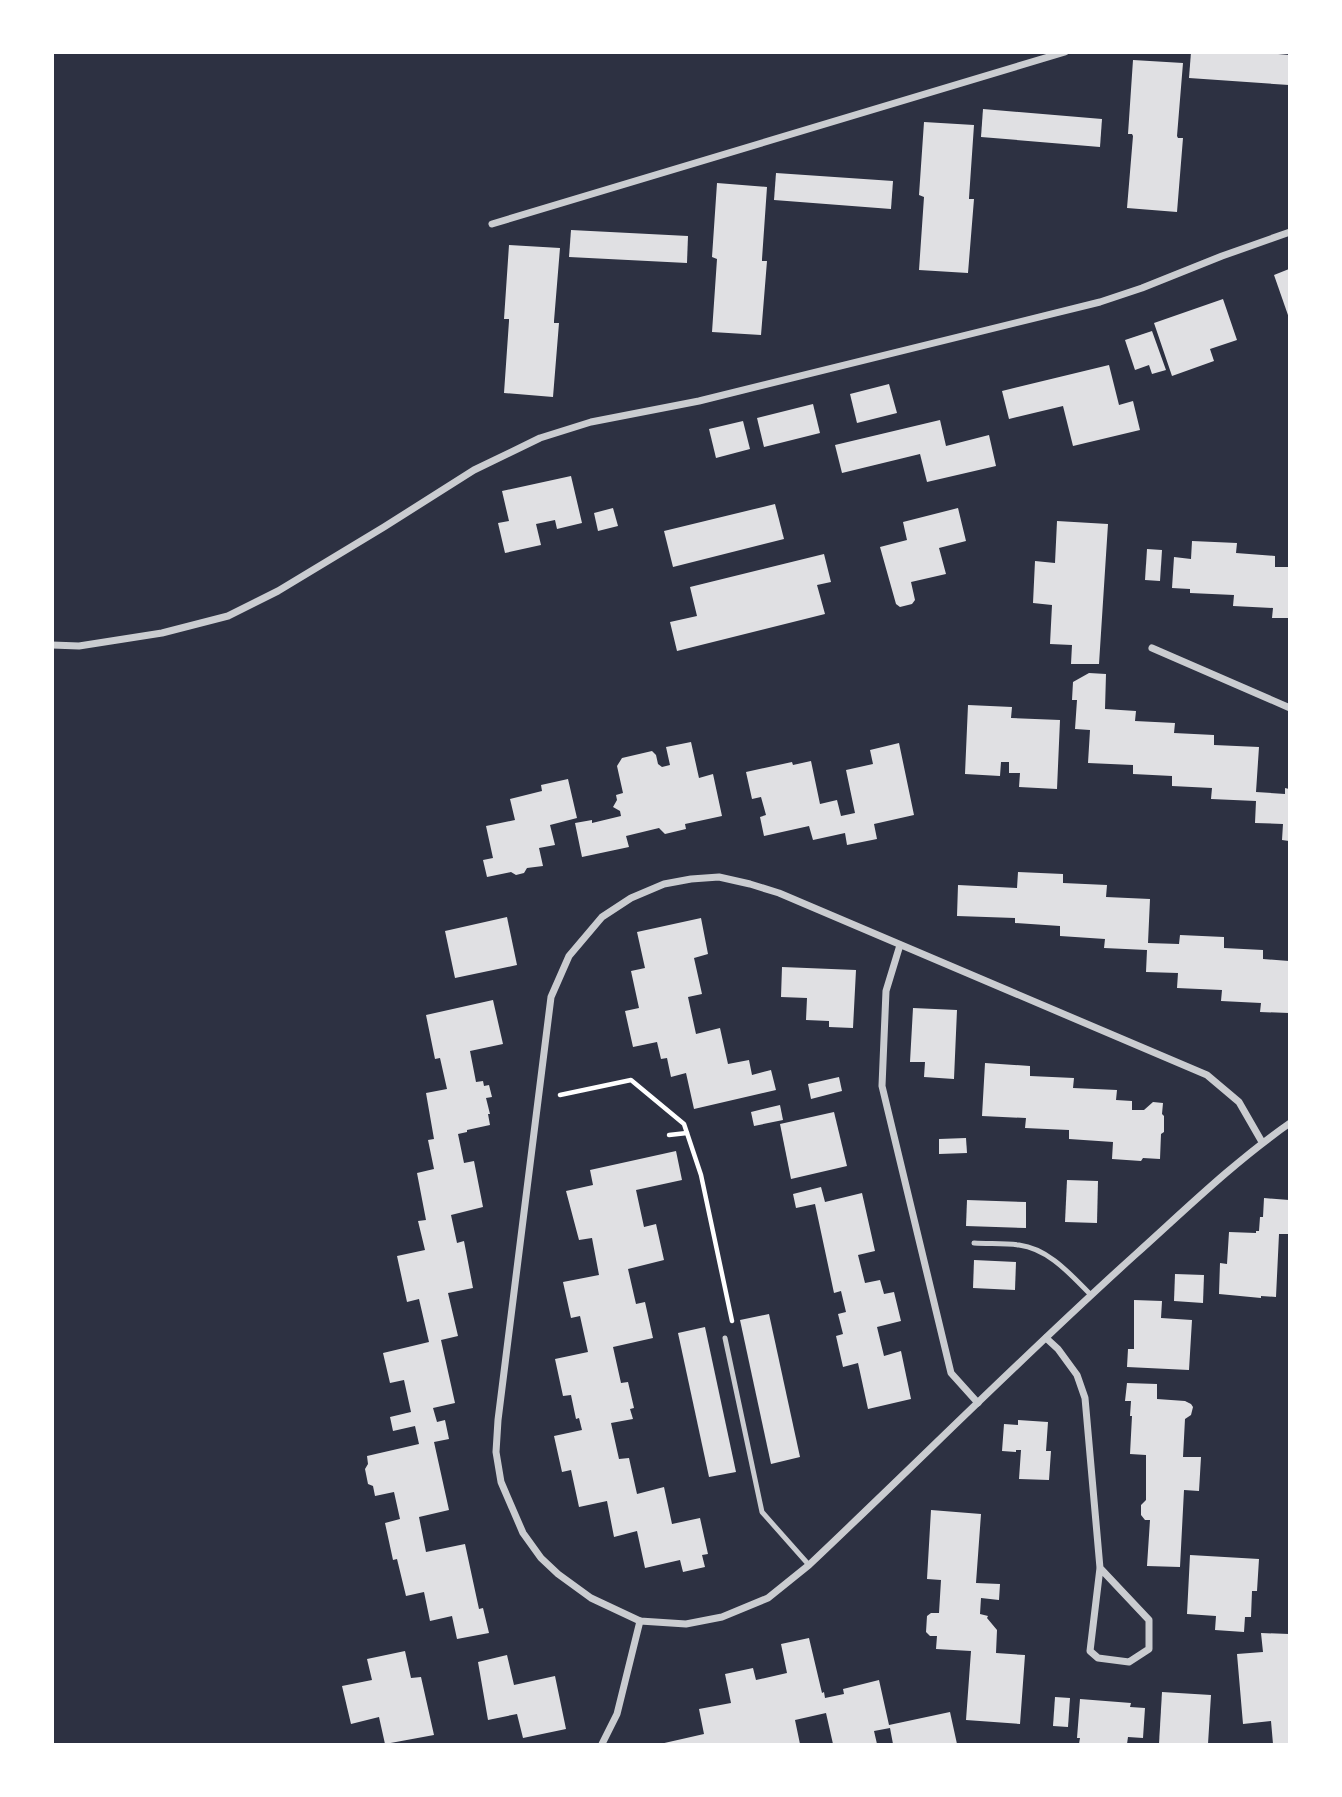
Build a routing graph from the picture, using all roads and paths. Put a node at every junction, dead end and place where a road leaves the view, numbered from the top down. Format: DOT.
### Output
graph roads {
  1 [pos="1065,52"];
  2 [pos="492,224"];
  3 [pos="1290,232"];
  4 [pos="52,646"];
  5 [pos="1152,648"];
  6 [pos="1290,708"];
  7 [pos="900,944"];
  8 [pos="538,1099"];
  9 [pos="1290,1123"];
  10 [pos="687,1133"];
  11 [pos="669,1135"];
  12 [pos="1262,1142"];
  13 [pos="974,1243"];
  14 [pos="1091,1294"];
  15 [pos="725,1338"];
  16 [pos="1046,1338"];
  17 [pos="978,1403"];
  18 [pos="809,1565"];
  19 [pos="1100,1568"];
  20 [pos="640,1621"];
  21 [pos="602,1745"];
  1 -- 2 [label="street"];
  3 -- 4 [label="street"];
  5 -- 6 [label="street"];
  7 -- 8 [label="street"];
  7 -- 12 [label="street"];
  7 -- 17 [label="street"];
  8 -- 10 [label="path"];
  8 -- 20 [label="street"];
  9 -- 12 [label="street"];
  10 -- 11 [label="path"];
  10 -- 15 [label="path"];
  12 -- 14 [label="street"];
  13 -- 14 [label="lane"];
  14 -- 16 [label="street"];
  15 -- 18 [label="lane"];
  16 -- 17 [label="street"];
  16 -- 19 [label="street"];
  17 -- 18 [label="street"];
  18 -- 20 [label="street"];
  19 -- 19 [label="street"];
  20 -- 21 [label="street"];
}
